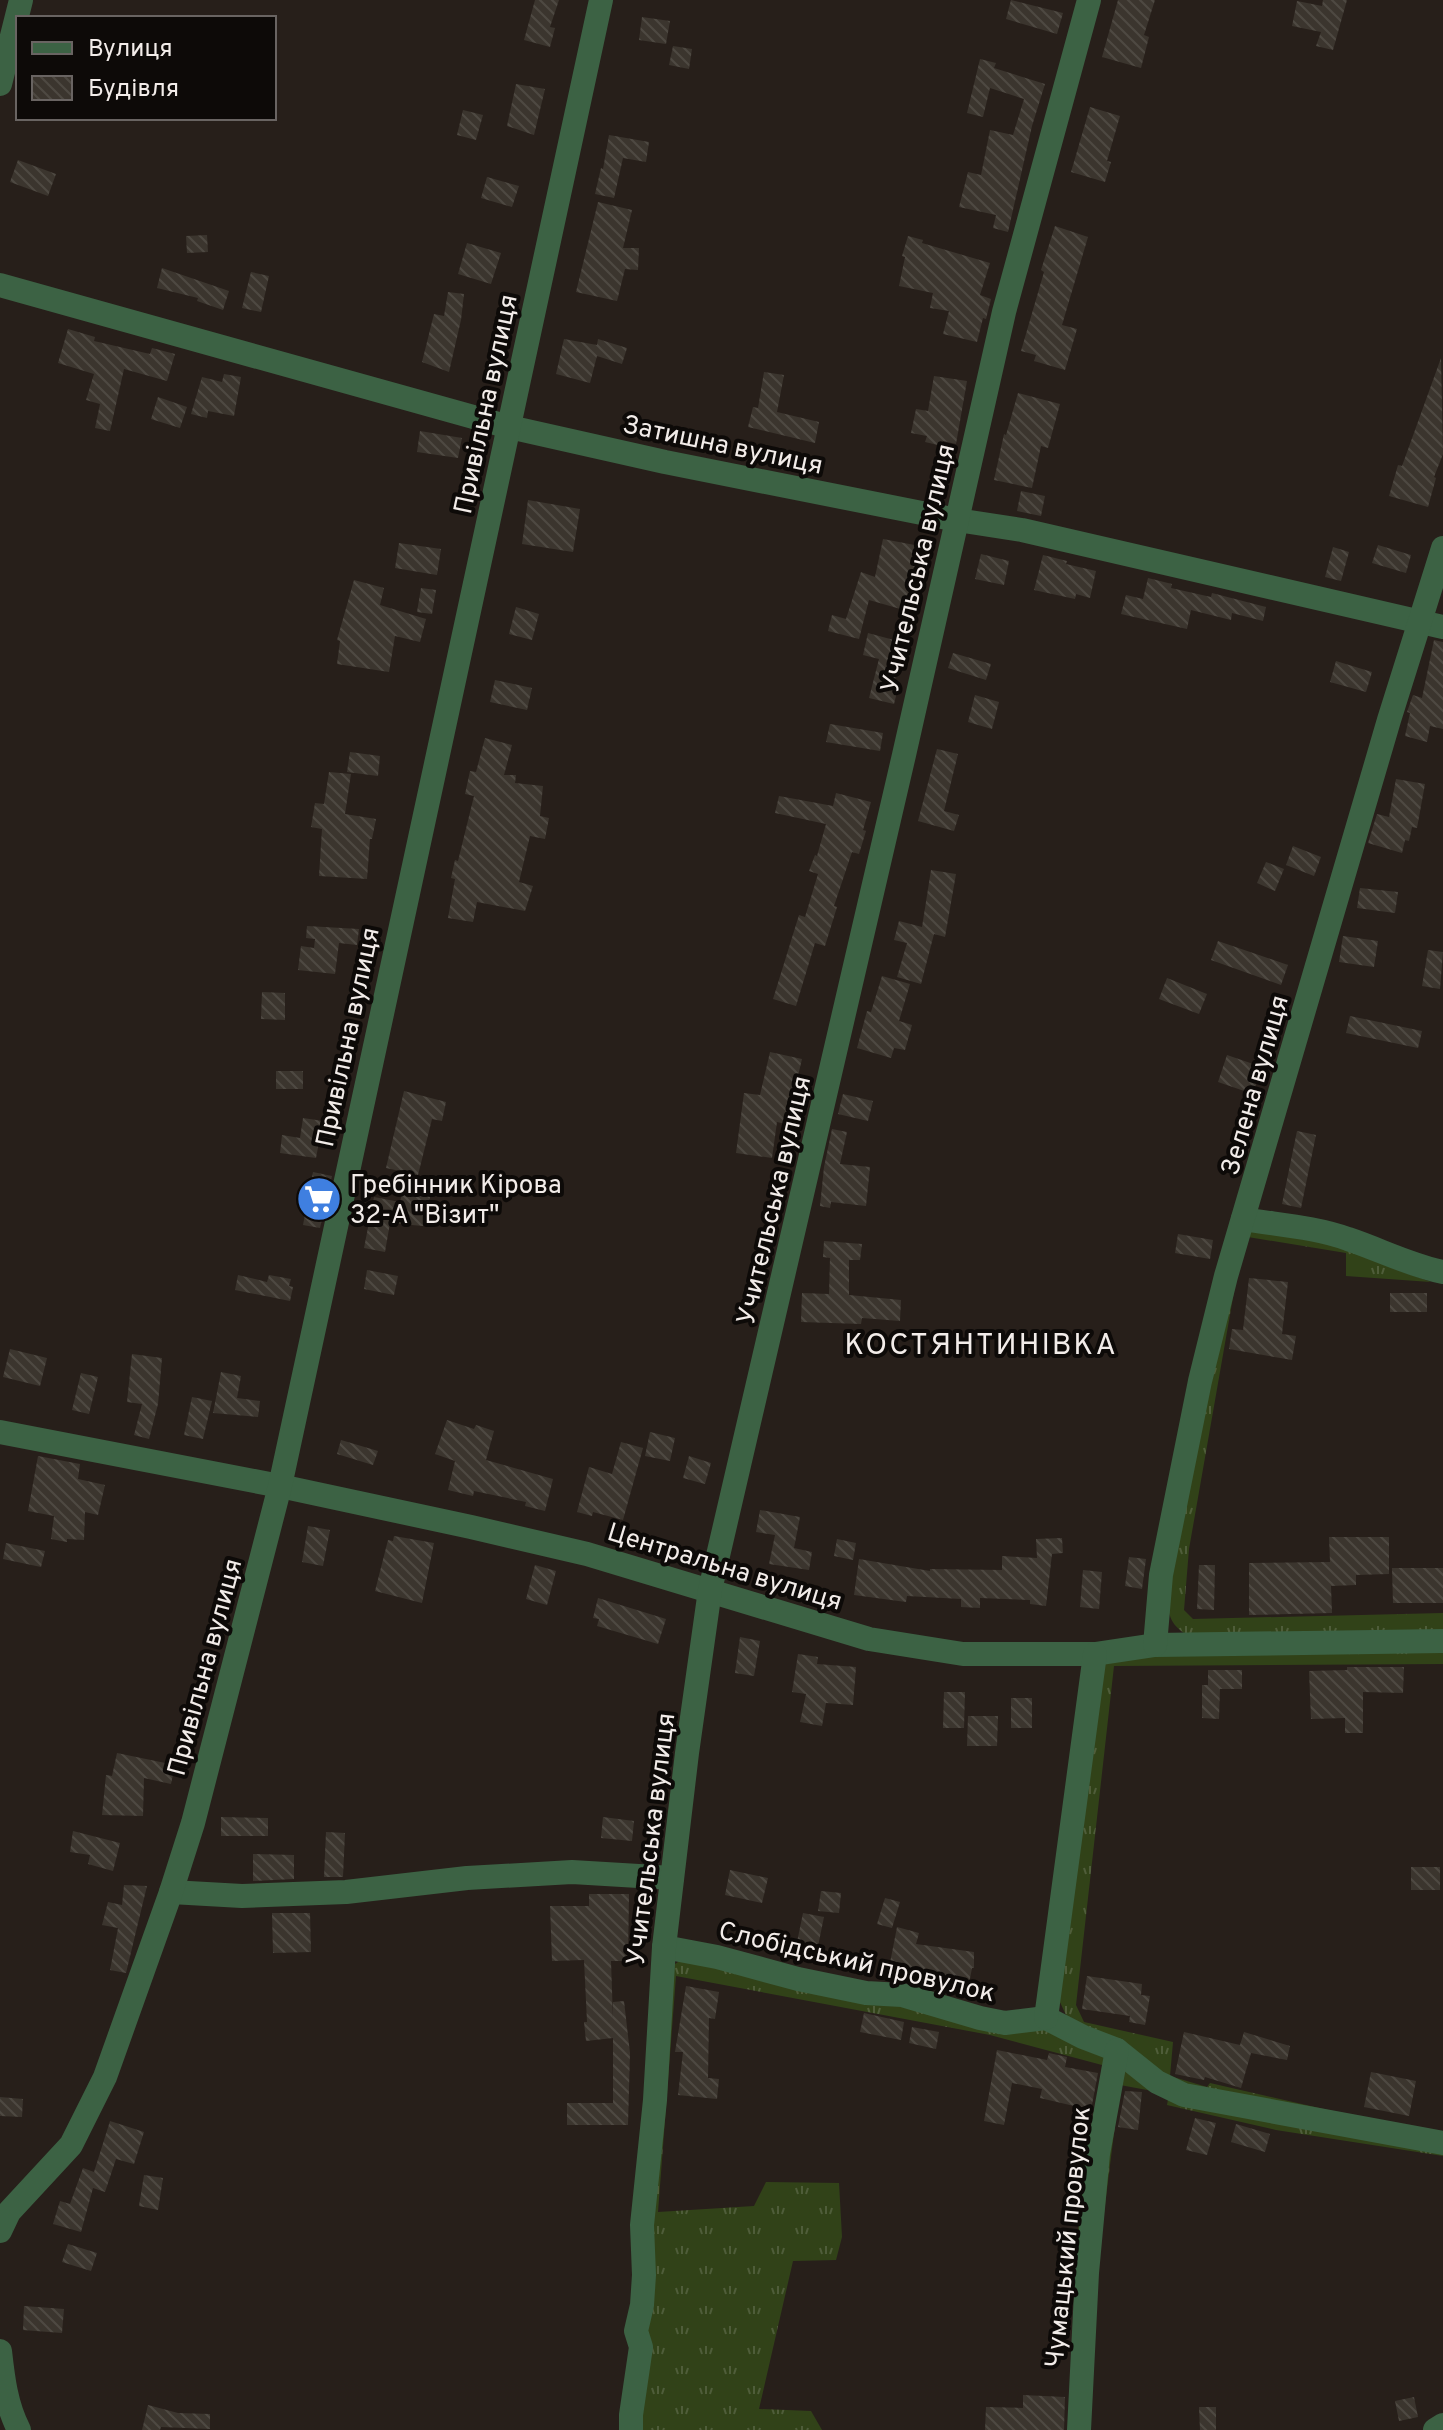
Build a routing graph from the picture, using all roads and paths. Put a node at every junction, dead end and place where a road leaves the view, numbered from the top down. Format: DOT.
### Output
graph roads {
  1 [pos="601,0"];
  2 [pos="1089,0"];
  3 [pos="16,20"];
  4 [pos="0,84"];
  5 [pos="0,285"];
  6 [pos="509,427"];
  7 [pos="957,520"];
  8 [pos="1443,548"];
  9 [pos="1432,624"];
  10 [pos="1243,1219"];
  11 [pos="1443,1272"];
  12 [pos="0,1432"];
  13 [pos="280,1486"];
  14 [pos="710,1590"];
  15 [pos="1443,1641"];
  16 [pos="1155,1645"];
  17 [pos="1095,1654"];
  18 [pos="672,1878"];
  19 [pos="171,1892"];
  20 [pos="664,1947"];
  21 [pos="1046,2018"];
  22 [pos="1117,2050"];
  23 [pos="1443,2143"];
  24 [pos="0,2231"];
  25 [pos="0,2351"];
  26 [pos="1443,2425"];
  27 [pos="19,2430"];
  28 [pos="631,2430"];
  29 [pos="1079,2430"];
  30 [pos="1435,2430"];
  1 -- 6 [label="street, Привільна вулиця"];
  2 -- 7 [label="street, Учительська вулиця"];
  3 -- 4 [label="street"];
  5 -- 6 [label="street, Затишна вулиця"];
  6 -- 7 [label="street, Затишна вулиця"];
  6 -- 13 [label="street, Привільна вулиця"];
  7 -- 9 [label="street, Затишна вулиця"];
  7 -- 14 [label="street, Учительська вулиця"];
  8 -- 9 [label="street, Зелена вулиця"];
  9 -- 10 [label="street, Зелена вулиця"];
  10 -- 11 [label="street"];
  10 -- 16 [label="street, Зелена вулиця"];
  12 -- 13 [label="street, Центральна вулиця"];
  13 -- 14 [label="street, Центральна вулиця"];
  13 -- 19 [label="street, Привільна вулиця"];
  14 -- 17 [label="street, Центральна вулиця"];
  14 -- 18 [label="street, Учительська вулиця"];
  15 -- 16 [label="street, Центральна вулиця"];
  16 -- 17 [label="street, Центральна вулиця"];
  17 -- 21 [label="street"];
  18 -- 19 [label="street"];
  18 -- 20 [label="street, Учительська вулиця"];
  19 -- 24 [label="street, Привільна вулиця"];
  20 -- 21 [label="street, Слобідський провулок"];
  20 -- 28 [label="street, Учительська вулиця"];
  21 -- 22 [label="street"];
  22 -- 23 [label="street"];
  22 -- 29 [label="street, Чумацький провулок"];
  25 -- 27 [label="street"];
  26 -- 30 [label="street"];
}
